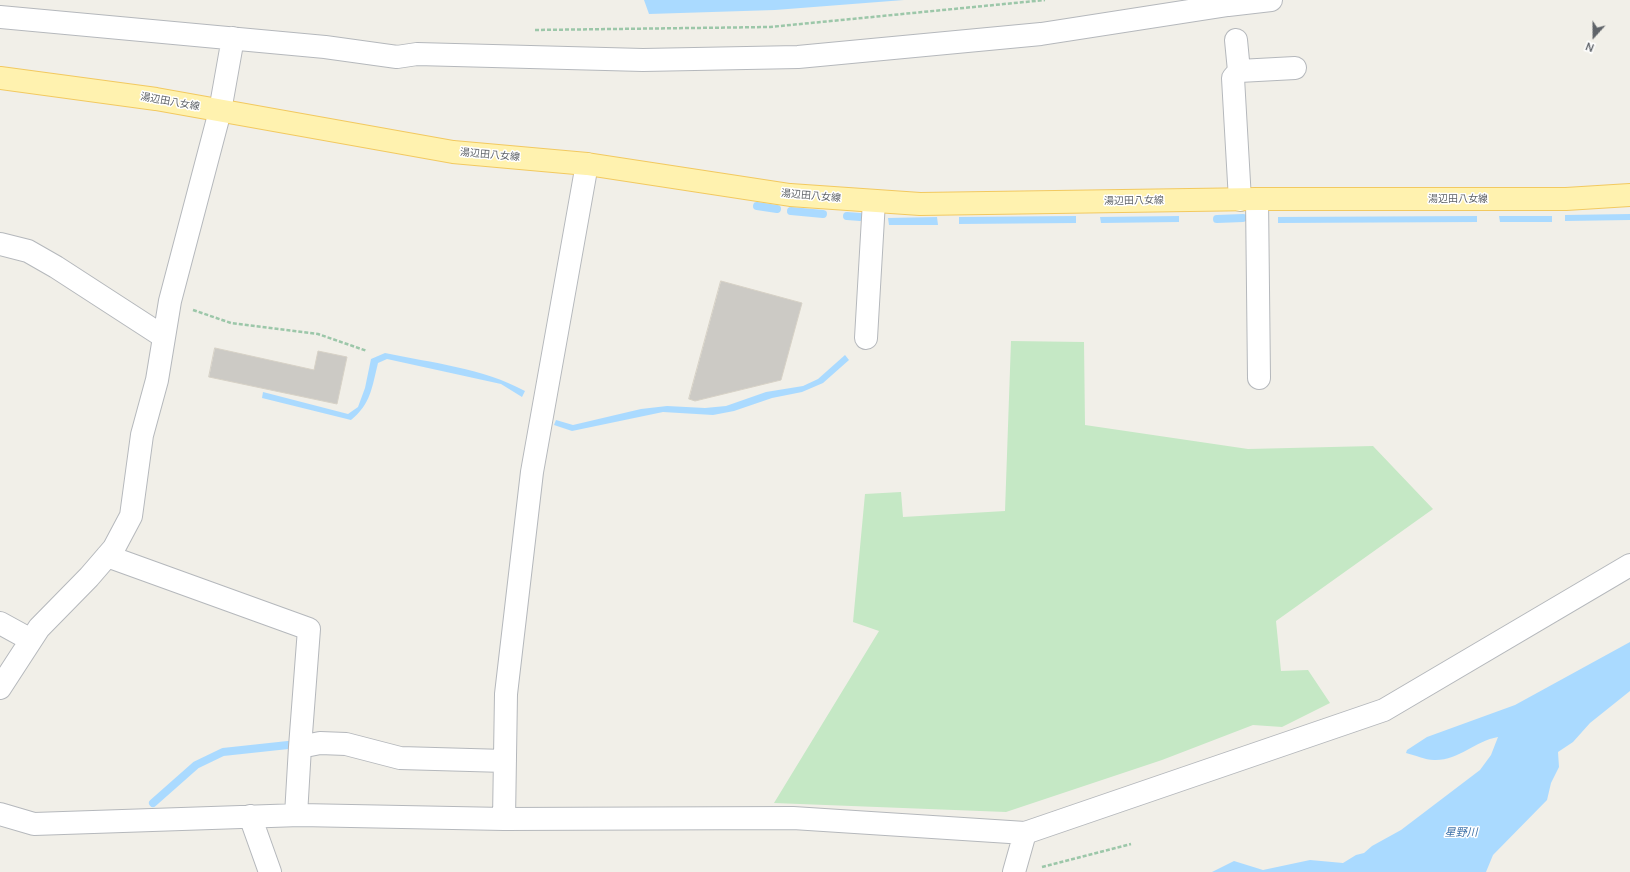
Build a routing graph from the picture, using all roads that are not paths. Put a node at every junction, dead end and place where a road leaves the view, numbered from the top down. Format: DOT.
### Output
graph roads {
  1 [pos="1271,0"];
  2 [pos="0,17"];
  3 [pos="233,38"];
  4 [pos="1236,40"];
  5 [pos="1295,68"];
  6 [pos="1240,71"];
  7 [pos="0,78"];
  8 [pos="220,111"];
  9 [pos="587,164"];
  10 [pos="1630,195"];
  11 [pos="1248,200"];
  12 [pos="874,201"];
  13 [pos="0,244"];
  14 [pos="164,337"];
  15 [pos="866,338"];
  16 [pos="1259,378"];
  17 [pos="107,556"];
  18 [pos="1630,565"];
  19 [pos="0,623"];
  20 [pos="31,640"];
  21 [pos="0,688"];
  22 [pos="300,747"];
  23 [pos="505,761"];
  24 [pos="0,814"];
  25 [pos="296,815"];
  26 [pos="250,816"];
  27 [pos="504,819"];
  28 [pos="1025,833"];
  29 [pos="270,872"];
  30 [pos="1014,872"];
  1 -- 3 [label="street"];
  2 -- 3 [label="street"];
  3 -- 8 [label="street"];
  4 -- 6 [label="street"];
  5 -- 6 [label="street"];
  6 -- 11 [label="street"];
  7 -- 8 [label="main road, 湯辺田八女線"];
  8 -- 9 [label="main road, 湯辺田八女線"];
  8 -- 14 [label="street"];
  9 -- 12 [label="main road, 湯辺田八女線"];
  9 -- 23 [label="street"];
  10 -- 11 [label="main road, 湯辺田八女線"];
  11 -- 12 [label="main road, 湯辺田八女線"];
  11 -- 16 [label="street"];
  12 -- 15 [label="street"];
  13 -- 14 [label="street"];
  14 -- 17 [label="street"];
  17 -- 20 [label="street"];
  17 -- 22 [label="street"];
  18 -- 28 [label="street"];
  19 -- 20 [label="street"];
  20 -- 21 [label="street"];
  22 -- 23 [label="street"];
  22 -- 25 [label="street"];
  23 -- 27 [label="street"];
  24 -- 26 [label="street"];
  25 -- 26 [label="street"];
  25 -- 27 [label="street"];
  26 -- 29 [label="street"];
  27 -- 28 [label="street"];
  28 -- 30 [label="street"];
}
